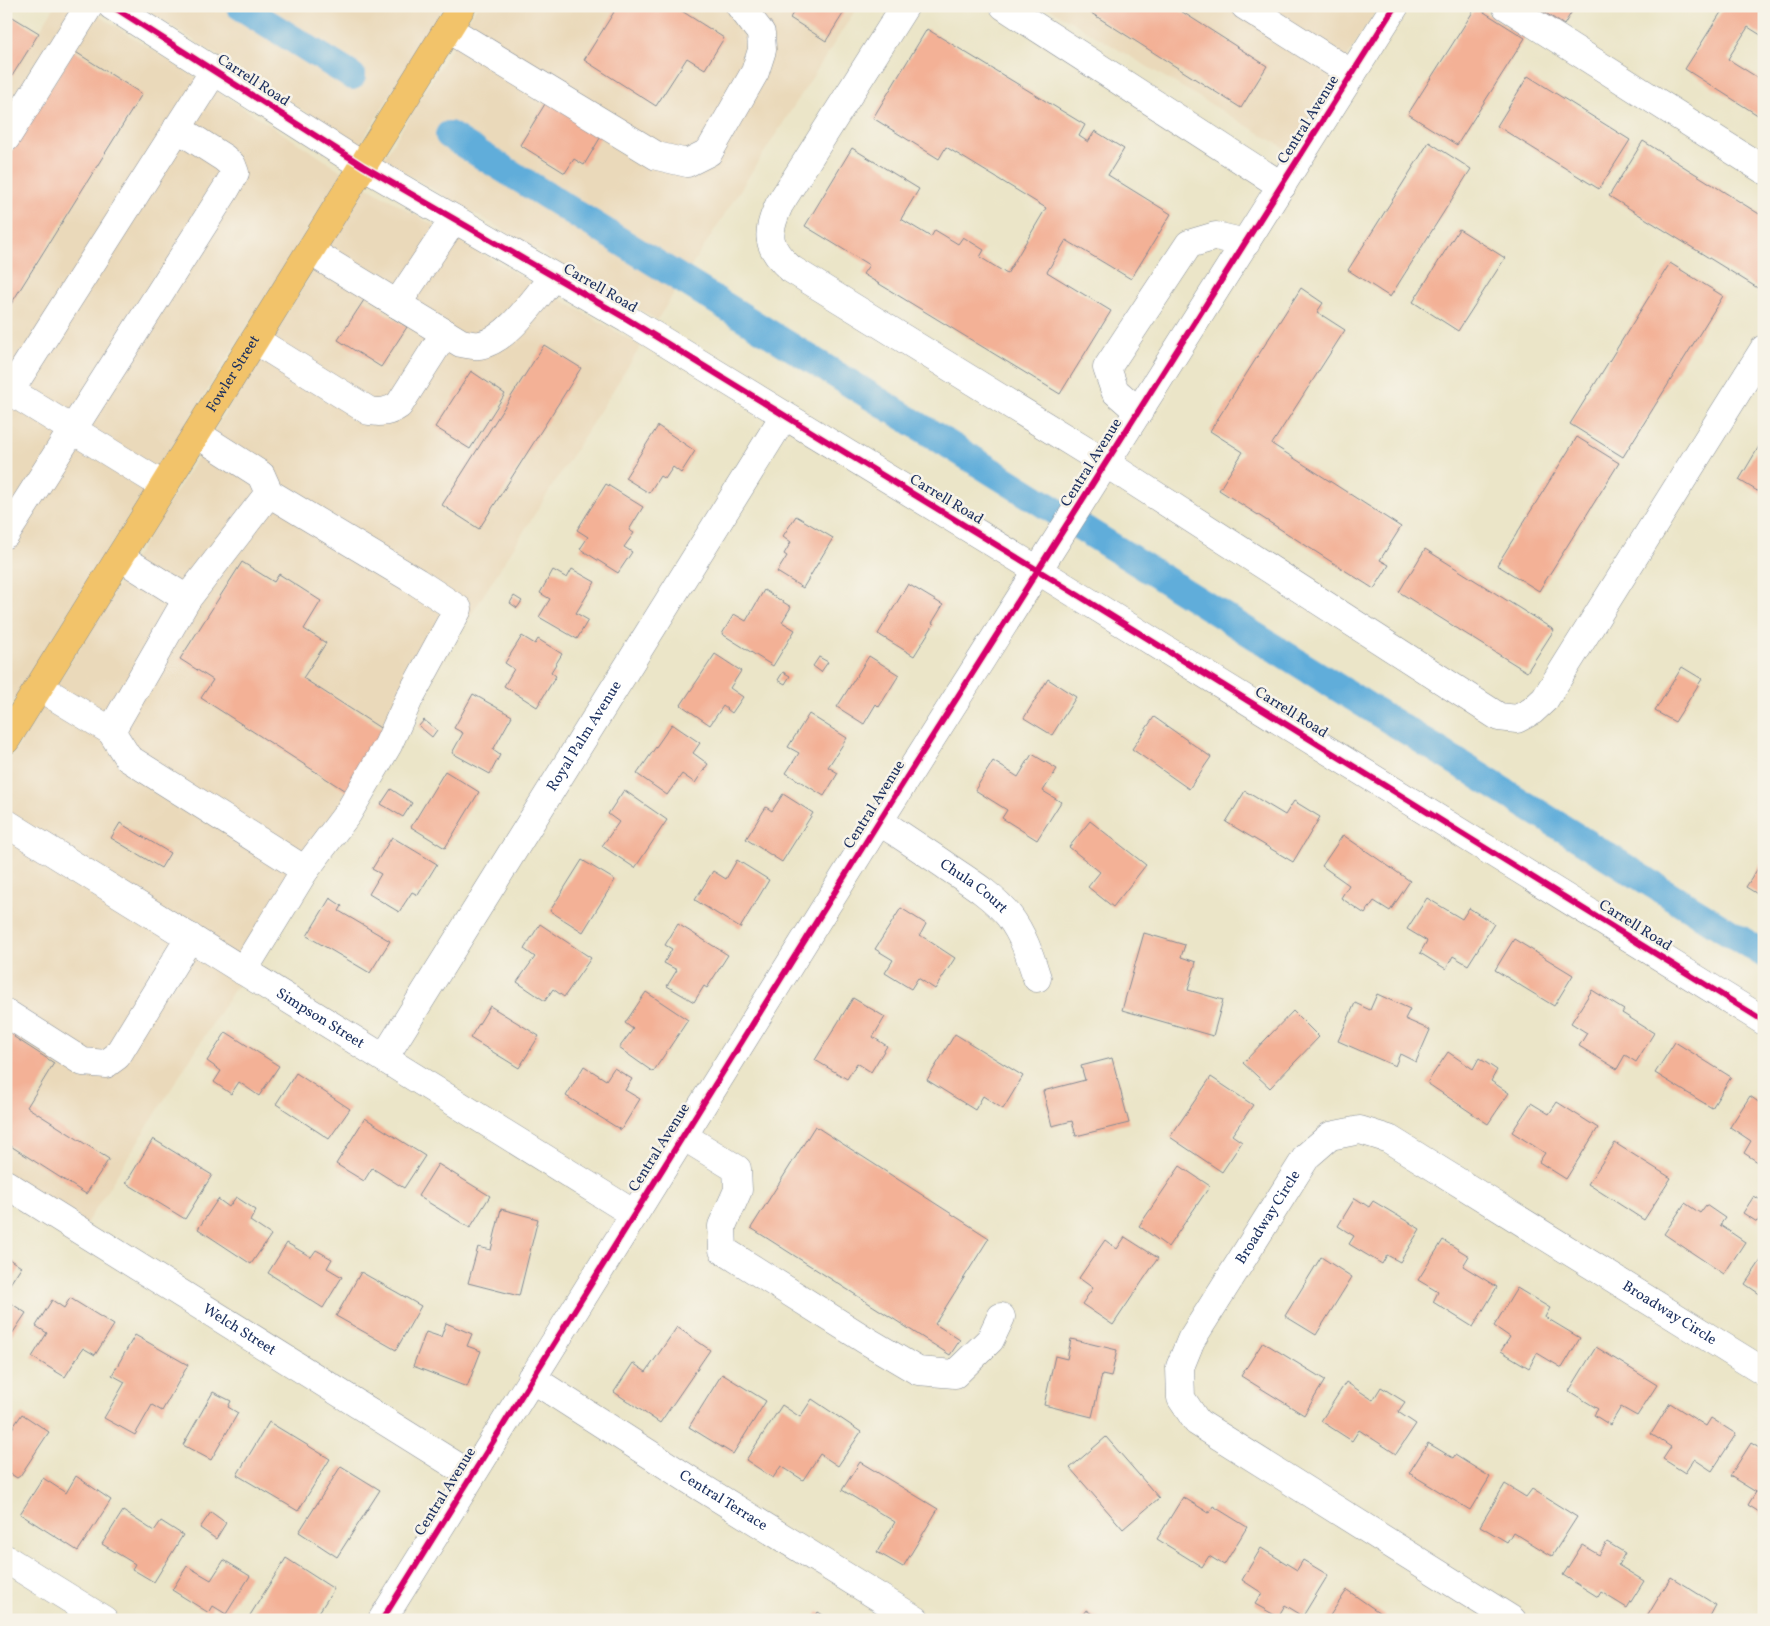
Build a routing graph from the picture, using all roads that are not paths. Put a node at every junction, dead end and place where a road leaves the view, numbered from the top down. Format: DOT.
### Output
graph roads {
  1 [pos="89,6"];
  2 [pos="112,6"];
  3 [pos="740,6"];
  4 [pos="905,6"];
  5 [pos="1004,6"];
  6 [pos="1245,6"];
  7 [pos="1395,6"];
  8 [pos="1506,6"];
  9 [pos="455,17"];
  10 [pos="214,71"];
  11 [pos="1352,74"];
  12 [pos="177,128"];
  13 [pos="6,138"];
  14 [pos="363,166"];
  15 [pos="1764,170"];
  16 [pos="1282,186"];
  17 [pos="454,219"];
  18 [pos="1246,243"];
  19 [pos="310,251"];
  20 [pos="554,277"];
  21 [pos="397,304"];
  22 [pos="445,333"];
  23 [pos="255,340"];
  24 [pos="1764,349"];
  25 [pos="8,394"];
  26 [pos="1139,412"];
  27 [pos="784,416"];
  28 [pos="72,430"];
  29 [pos="197,434"];
  30 [pos="1106,464"];
  31 [pos="164,486"];
  32 [pos="269,493"];
  33 [pos="6,534"];
  34 [pos="120,557"];
  35 [pos="1045,560"];
  36 [pos="187,600"];
  37 [pos="40,687"];
  38 [pos="111,731"];
  39 [pos="6,740"];
  40 [pos="879,821"];
  41 [pos="6,823"];
  42 [pos="305,870"];
  43 [pos="190,937"];
  44 [pos="243,971"];
  45 [pos="1037,978"];
  46 [pos="6,1014"];
  47 [pos="1764,1021"];
  48 [pos="384,1058"];
  49 [pos="683,1136"];
  50 [pos="6,1184"];
  51 [pos="634,1214"];
  52 [pos="1001,1318"];
  53 [pos="1764,1372"];
  54 [pos="531,1378"];
  55 [pos="472,1476"];
  56 [pos="6,1559"];
  57 [pos="104,1620"];
  58 [pos="382,1620"];
  59 [pos="916,1620"];
  60 [pos="1512,1620"];
  1 -- 13 [label="street"];
  2 -- 10 [label="street, Carrell Road"];
  3 -- 9 [label="street"];
  4 -- 30 [label="street"];
  5 -- 16 [label="street"];
  6 -- 11 [label="street"];
  7 -- 11 [label="street, Central Avenue"];
  8 -- 15 [label="street"];
  9 -- 14 [label="main road, Fowler Street"];
  10 -- 12 [label="street"];
  10 -- 14 [label="street, Carrell Road"];
  11 -- 16 [label="street, Central Avenue"];
  12 -- 25 [label="street"];
  12 -- 28 [label="street"];
  14 -- 17 [label="street, Carrell Road"];
  14 -- 19 [label="main road, Fowler Street"];
  16 -- 18 [label="street, Central Avenue"];
  17 -- 20 [label="street, Carrell Road"];
  17 -- 21 [label="street"];
  18 -- 26 [label="street, Central Avenue"];
  18 -- 26 [label="street"];
  19 -- 21 [label="street"];
  19 -- 23 [label="main road, Fowler Street"];
  20 -- 22 [label="street"];
  20 -- 27 [label="street, Carrell Road"];
  21 -- 22 [label="street"];
  22 -- 23 [label="street"];
  23 -- 29 [label="main road, Fowler Street"];
  24 -- 30 [label="street"];
  25 -- 28 [label="street"];
  26 -- 30 [label="street, Central Avenue"];
  27 -- 35 [label="street, Carrell Road"];
  27 -- 48 [label="street, Royal Palm Avenue"];
  28 -- 31 [label="street"];
  28 -- 33 [label="street"];
  29 -- 31 [label="main road, Fowler Street"];
  29 -- 32 [label="street"];
  30 -- 35 [label="street, Central Avenue"];
  31 -- 34 [label="main road, Fowler Street"];
  32 -- 36 [label="street"];
  32 -- 42 [label="street"];
  34 -- 36 [label="street"];
  34 -- 37 [label="main road, Fowler Street"];
  35 -- 40 [label="street, Central Avenue"];
  35 -- 47 [label="street, Carrell Road"];
  36 -- 38 [label="street"];
  37 -- 38 [label="street"];
  37 -- 39 [label="main road, Fowler Street"];
  38 -- 42 [label="street"];
  40 -- 45 [label="street, Chula Court"];
  40 -- 49 [label="street, Central Avenue"];
  41 -- 43 [label="street, Simpson Street"];
  42 -- 44 [label="street"];
  43 -- 44 [label="street, Simpson Street"];
  43 -- 46 [label="street"];
  44 -- 48 [label="street, Simpson Street"];
  48 -- 51 [label="street, Simpson Street"];
  49 -- 51 [label="street, Central Avenue"];
  49 -- 52 [label="street"];
  50 -- 55 [label="street, Welch Street"];
  51 -- 54 [label="street, Central Avenue"];
  53 -- 60 [label="street, Broadway Circle"];
  54 -- 55 [label="street, Central Avenue"];
  54 -- 59 [label="street, Central Terrace"];
  55 -- 58 [label="street, Central Avenue"];
  56 -- 57 [label="street"];
}
